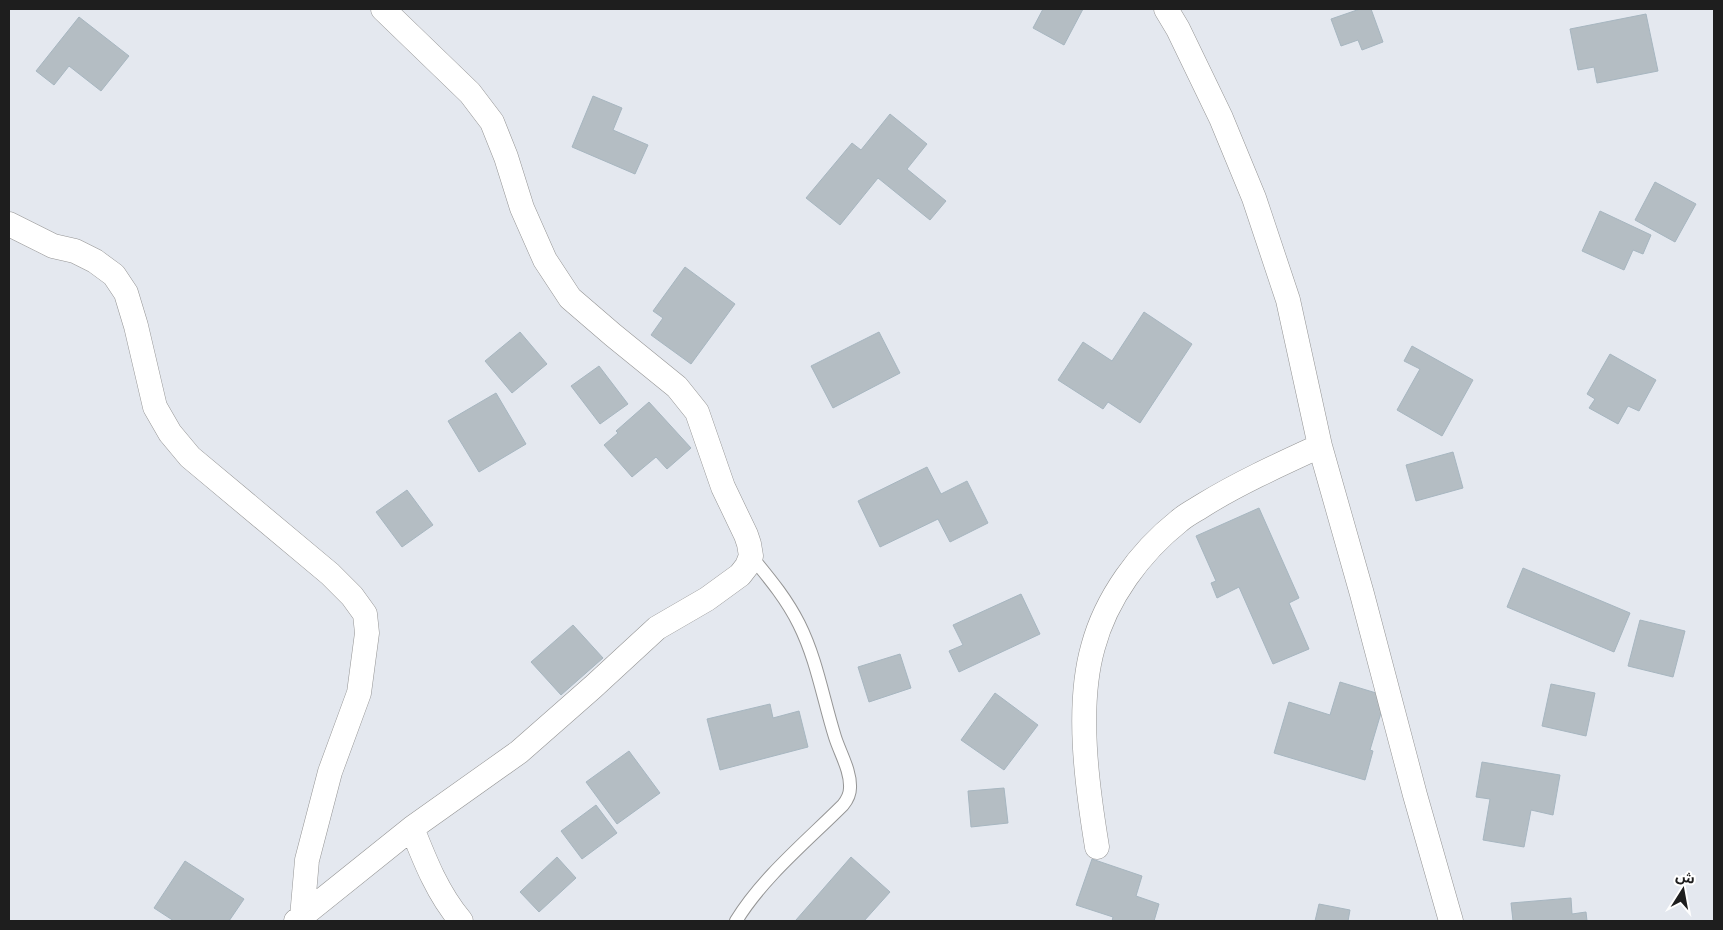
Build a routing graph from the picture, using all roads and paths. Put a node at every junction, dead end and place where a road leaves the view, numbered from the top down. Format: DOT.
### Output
graph roads {
  1 [pos="383,9"];
  2 [pos="1166,9"];
  3 [pos="9,224"];
  4 [pos="1320,446"];
  5 [pos="751,556"];
  6 [pos="412,828"];
  7 [pos="1097,847"];
  8 [pos="299,919"];
  9 [pos="461,921"];
  10 [pos="736,921"];
  11 [pos="1451,921"];
  1 -- 5 [label="street"];
  2 -- 4 [label="street"];
  3 -- 8 [label="street"];
  4 -- 7 [label="street"];
  4 -- 11 [label="street"];
  5 -- 6 [label="street"];
  5 -- 10 [label="lane"];
  6 -- 8 [label="street"];
  6 -- 9 [label="street"];
}
